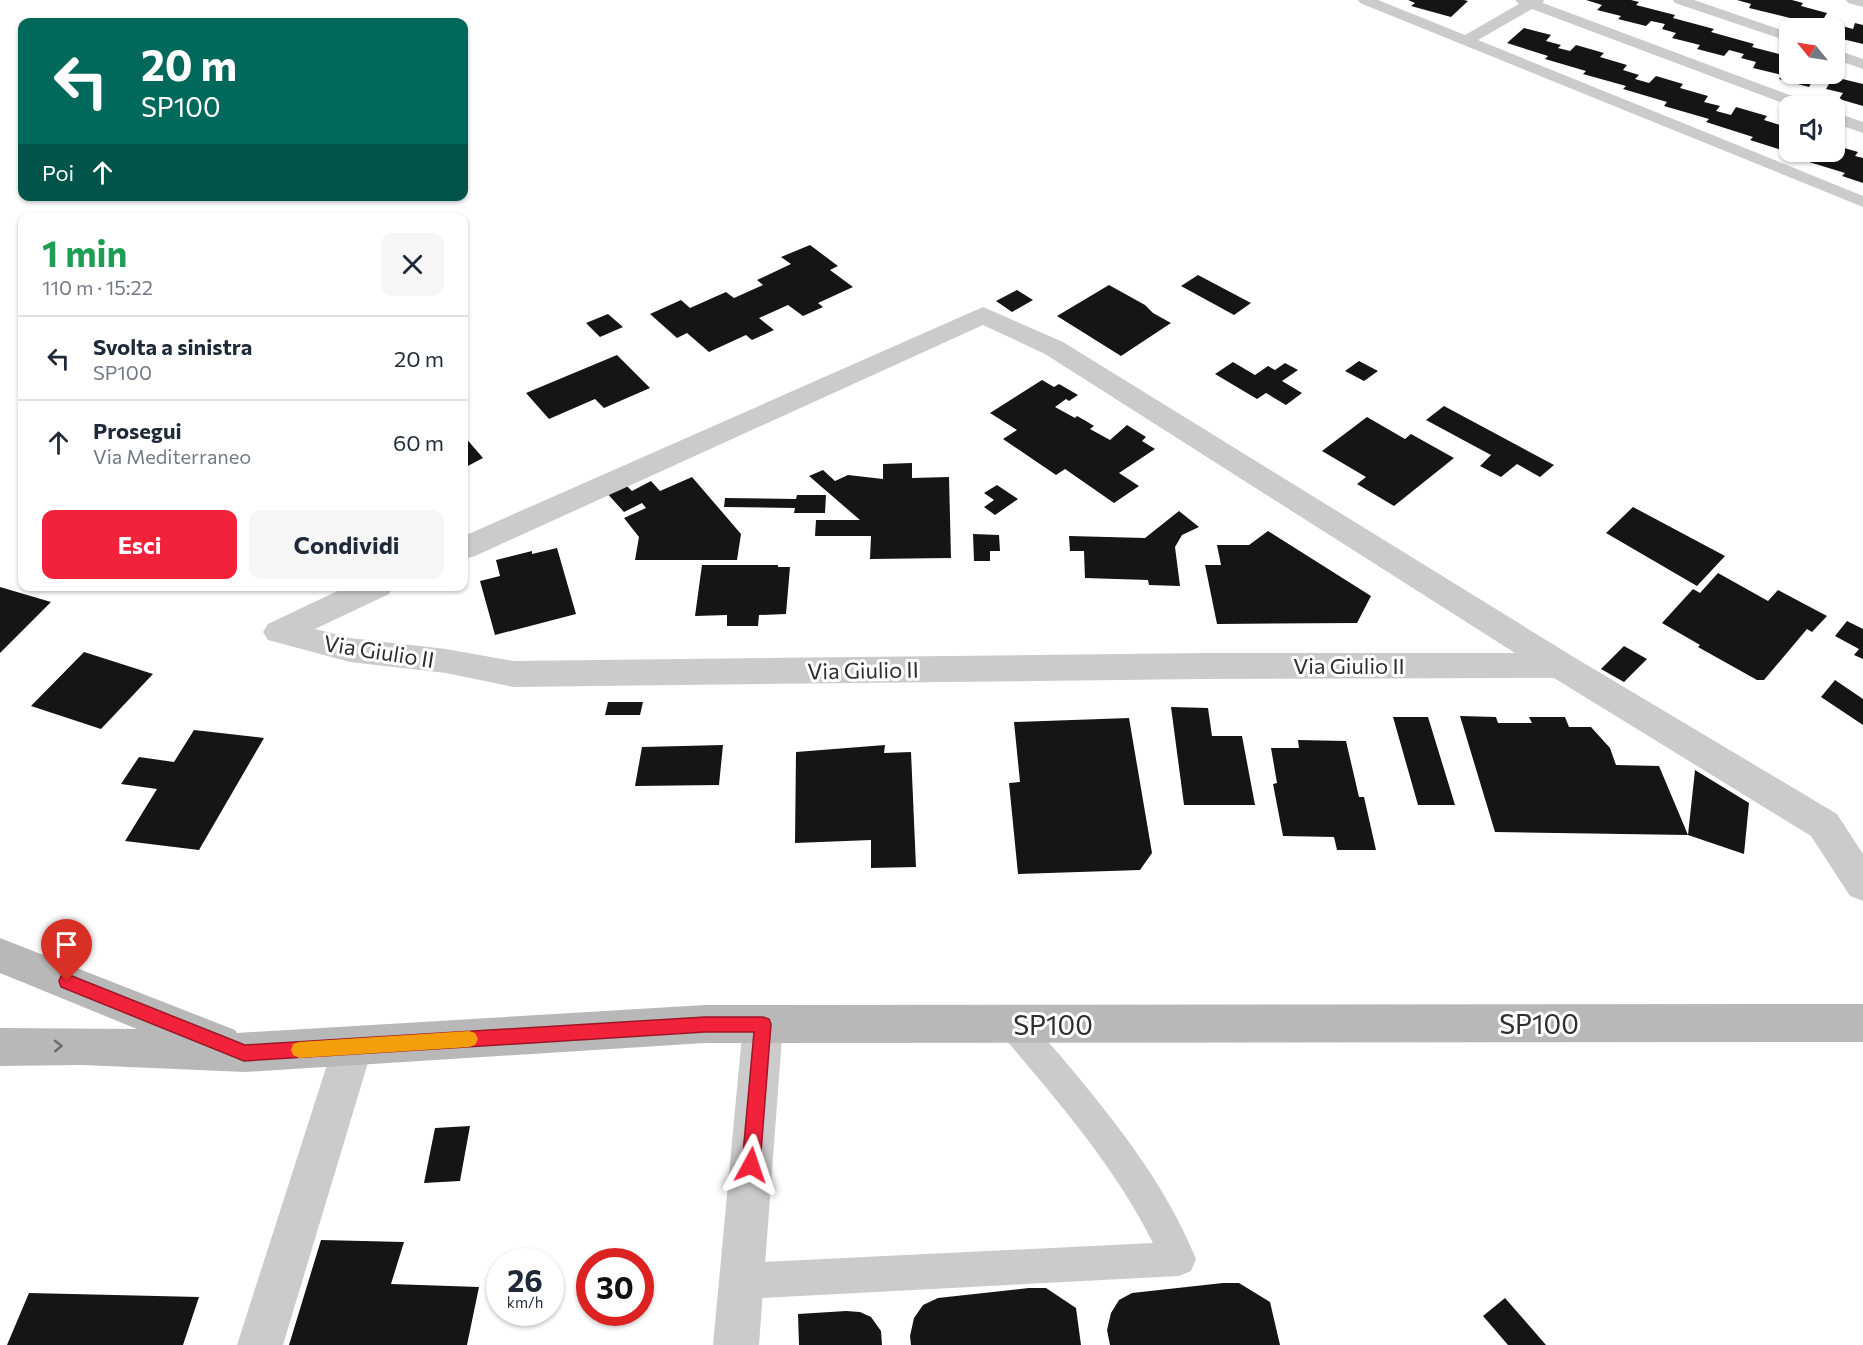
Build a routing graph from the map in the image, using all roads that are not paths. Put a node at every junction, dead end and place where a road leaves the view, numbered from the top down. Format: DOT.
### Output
graph roads {
  1 [pos="1365,0"];
  2 [pos="1680,0"];
  3 [pos="1853,0"];
  4 [pos="1530,1"];
  5 [pos="1863,3"];
  6 [pos="1779,34"];
  7 [pos="1467,40"];
  8 [pos="1845,58"];
  9 [pos="1863,64"];
  10 [pos="1779,96"];
  11 [pos="1845,121"];
  12 [pos="1863,128"];
  13 [pos="1863,202"];
  14 [pos="468,546"];
  15 [pos="367,591"];
  16 [pos="1560,664"];
  17 [pos="1863,885"];
  18 [pos="0,954"];
  19 [pos="1863,1023"];
  20 [pos="763,1024"];
  21 [pos="1012,1024"];
  22 [pos="353,1046"];
  23 [pos="0,1047"];
  24 [pos="244,1053"];
  25 [pos="742,1281"];
  26 [pos="261,1345"];
  27 [pos="736,1345"];
  1 -- 7 [label="lane"];
  2 -- 6 [label="lane"];
  3 -- 5 [label="lane"];
  4 -- 7 [label="lane"];
  4 -- 10 [label="lane"];
  7 -- 13 [label="lane"];
  8 -- 9 [label="lane"];
  11 -- 12 [label="lane"];
  14 -- 16 [label="street"];
  15 -- 16 [label="street, Via Giulio II"];
  16 -- 17 [label="street"];
  18 -- 24 [label="main road"];
  19 -- 21 [label="main road, SP100 / SP100"];
  20 -- 21 [label="main road, SP100 / SP100"];
  20 -- 22 [label="main road, SP100 / SP100"];
  20 -- 25 [label="street"];
  21 -- 25 [label="lane"];
  22 -- 24 [label="main road, SP100 / SP100"];
  22 -- 26 [label="street"];
  23 -- 24 [label="main road, SP100, one-way"];
  25 -- 27 [label="street"];
}
